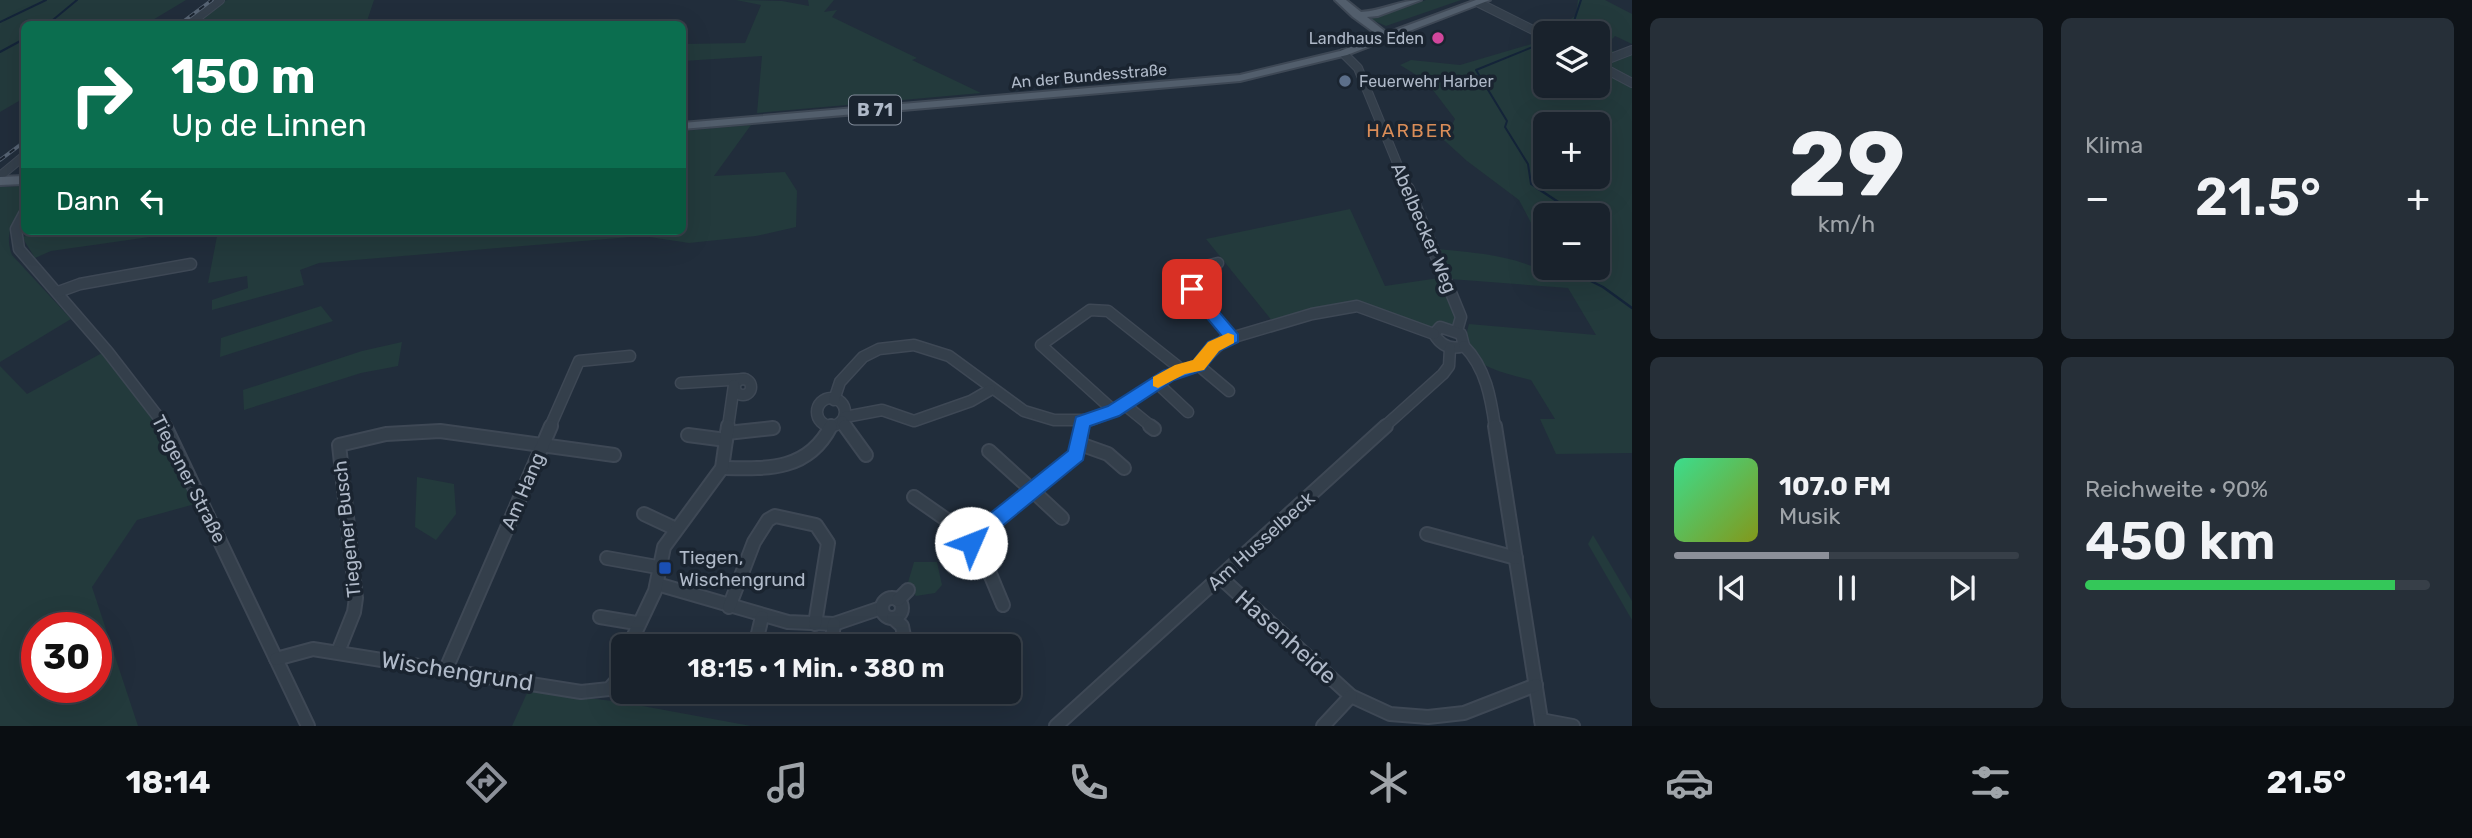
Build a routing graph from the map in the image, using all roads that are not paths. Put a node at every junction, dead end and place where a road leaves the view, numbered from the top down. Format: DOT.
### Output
graph roads {
  1 [pos="220,0"];
  2 [pos="1340,0"];
  3 [pos="1416,0"];
  4 [pos="1483,1"];
  5 [pos="1463,8"];
  6 [pos="1504,14"];
  7 [pos="1356,15"];
  8 [pos="193,21"];
  9 [pos="1533,30"];
  10 [pos="1385,37"];
  11 [pos="1632,50"];
  12 [pos="1343,53"];
  13 [pos="1610,59"];
  14 [pos="1610,71"];
  15 [pos="1632,83"];
  16 [pos="686,126"];
  17 [pos="21,159"];
  18 [pos="0,178"];
  19 [pos="21,180"];
  20 [pos="21,220"];
  21 [pos="1218,262"];
  22 [pos="191,264"];
  23 [pos="58,292"];
  24 [pos="1457,331"];
  25 [pos="1434,334"];
  26 [pos="1232,338"];
  27 [pos="1457,347"];
  28 [pos="630,356"];
  29 [pos="1198,365"];
  30 [pos="1181,369"];
  31 [pos="681,383"];
  32 [pos="1156,383"];
  33 [pos="990,390"];
  34 [pos="1229,391"];
  35 [pos="834,400"];
  36 [pos="1125,405"];
  37 [pos="1114,411"];
  38 [pos="1188,412"];
  39 [pos="839,421"];
  40 [pos="1082,422"];
  41 [pos="773,428"];
  42 [pos="1154,429"];
  43 [pos="688,435"];
  44 [pos="727,437"];
  45 [pos="1080,444"];
  46 [pos="542,446"];
  47 [pos="989,451"];
  48 [pos="866,455"];
  49 [pos="614,456"];
  50 [pos="722,468"];
  51 [pos="1124,468"];
  52 [pos="1033,491"];
  53 [pos="914,497"];
  54 [pos="644,514"];
  55 [pos="1062,518"];
  56 [pos="676,529"];
  57 [pos="985,529"];
  58 [pos="964,533"];
  59 [pos="1427,534"];
  60 [pos="978,545"];
  61 [pos="607,558"];
  62 [pos="1516,558"];
  63 [pos="657,567"];
  64 [pos="1221,578"];
  65 [pos="657,584"];
  66 [pos="908,590"];
  67 [pos="898,600"];
  68 [pos="1003,605"];
  69 [pos="729,607"];
  70 [pos="881,608"];
  71 [pos="600,617"];
  72 [pos="762,617"];
  73 [pos="893,618"];
  74 [pos="636,623"];
  75 [pos="815,624"];
  76 [pos="834,624"];
  77 [pos="633,634"];
  78 [pos="758,634"];
  79 [pos="833,634"];
  80 [pos="904,634"];
  81 [pos="338,652"];
  82 [pos="276,659"];
  83 [pos="446,669"];
  84 [pos="1536,685"];
  85 [pos="611,687"];
  86 [pos="1351,696"];
  87 [pos="1541,723"];
  88 [pos="308,726"];
  89 [pos="1056,726"];
  90 [pos="1323,726"];
  91 [pos="1573,726"];
  1 -- 8 [label="street"];
  2 -- 7 [label="main road"];
  3 -- 7 [label="main road"];
  4 -- 5 [label="main road, An der Bundesstraße / B 71"];
  4 -- 6 [label="street"];
  5 -- 6 [label="street"];
  5 -- 10 [label="main road, An der Bundesstraße / B 71"];
  6 -- 9 [label="street"];
  7 -- 10 [label="main road"];
  10 -- 12 [label="main road, An der Bundesstraße / B 71"];
  11 -- 13 [label="street"];
  12 -- 16 [label="main road, An der Bundesstraße / B 71"];
  12 -- 24 [label="street, Abelbecker Weg"];
  14 -- 15 [label="street"];
  17 -- 18 [label="street"];
  18 -- 19 [label="main road"];
  20 -- 23 [label="street, Tiegener Straße"];
  21 -- 26 [label="street"];
  22 -- 23 [label="street"];
  23 -- 82 [label="street, Tiegener Straße"];
  24 -- 25 [label="street"];
  24 -- 27 [label="street, Abelbecker Weg"];
  25 -- 26 [label="street"];
  25 -- 27 [label="street, Abelbecker Weg"];
  26 -- 29 [label="street"];
  27 -- 62 [label="street, Abelbecker Weg"];
  27 -- 64 [label="street, Am Husselbeck"];
  28 -- 46 [label="street, Am Hang"];
  29 -- 30 [label="street"];
  29 -- 34 [label="street"];
  30 -- 32 [label="street"];
  30 -- 37 [label="street"];
  31 -- 44 [label="street"];
  32 -- 36 [label="street"];
  32 -- 38 [label="street"];
  33 -- 35 [label="street"];
  33 -- 39 [label="street"];
  33 -- 40 [label="street"];
  35 -- 39 [label="street"];
  35 -- 39 [label="street"];
  36 -- 37 [label="street"];
  36 -- 42 [label="street"];
  37 -- 40 [label="street"];
  39 -- 48 [label="street"];
  39 -- 50 [label="street"];
  40 -- 45 [label="street"];
  41 -- 44 [label="street"];
  43 -- 44 [label="street"];
  44 -- 50 [label="street"];
  45 -- 51 [label="street"];
  45 -- 52 [label="street"];
  46 -- 49 [label="street"];
  46 -- 81 [label="street, Tiegener Busch"];
  46 -- 83 [label="street, Am Hang"];
  47 -- 52 [label="street"];
  50 -- 56 [label="street"];
  52 -- 55 [label="street"];
  52 -- 57 [label="street"];
  53 -- 58 [label="street"];
  54 -- 56 [label="street"];
  56 -- 63 [label="street"];
  57 -- 58 [label="street"];
  57 -- 60 [label="street"];
  58 -- 60 [label="street"];
  59 -- 62 [label="street"];
  60 -- 68 [label="street"];
  61 -- 63 [label="street"];
  62 -- 84 [label="street, Abelbecker Weg"];
  63 -- 65 [label="street"];
  64 -- 86 [label="street, Hasenheide"];
  64 -- 89 [label="street, Am Husselbeck"];
  65 -- 69 [label="street"];
  65 -- 74 [label="street"];
  66 -- 67 [label="street"];
  67 -- 70 [label="street"];
  67 -- 73 [label="street"];
  69 -- 72 [label="street"];
  69 -- 75 [label="street"];
  70 -- 73 [label="street"];
  70 -- 76 [label="street"];
  71 -- 74 [label="street"];
  72 -- 75 [label="street"];
  72 -- 78 [label="street"];
  73 -- 80 [label="street"];
  74 -- 77 [label="street"];
  75 -- 76 [label="street"];
  76 -- 79 [label="street"];
  81 -- 82 [label="street, Wischengrund"];
  81 -- 83 [label="street, Wischengrund"];
  82 -- 88 [label="street, Tiegener Straße"];
  83 -- 85 [label="street, Wischengrund"];
  84 -- 86 [label="street, Hasenheide"];
  84 -- 87 [label="street, Abelbecker Weg"];
  86 -- 90 [label="street, Hasenheide"];
  87 -- 91 [label="street, Abelbecker Weg"];
}
